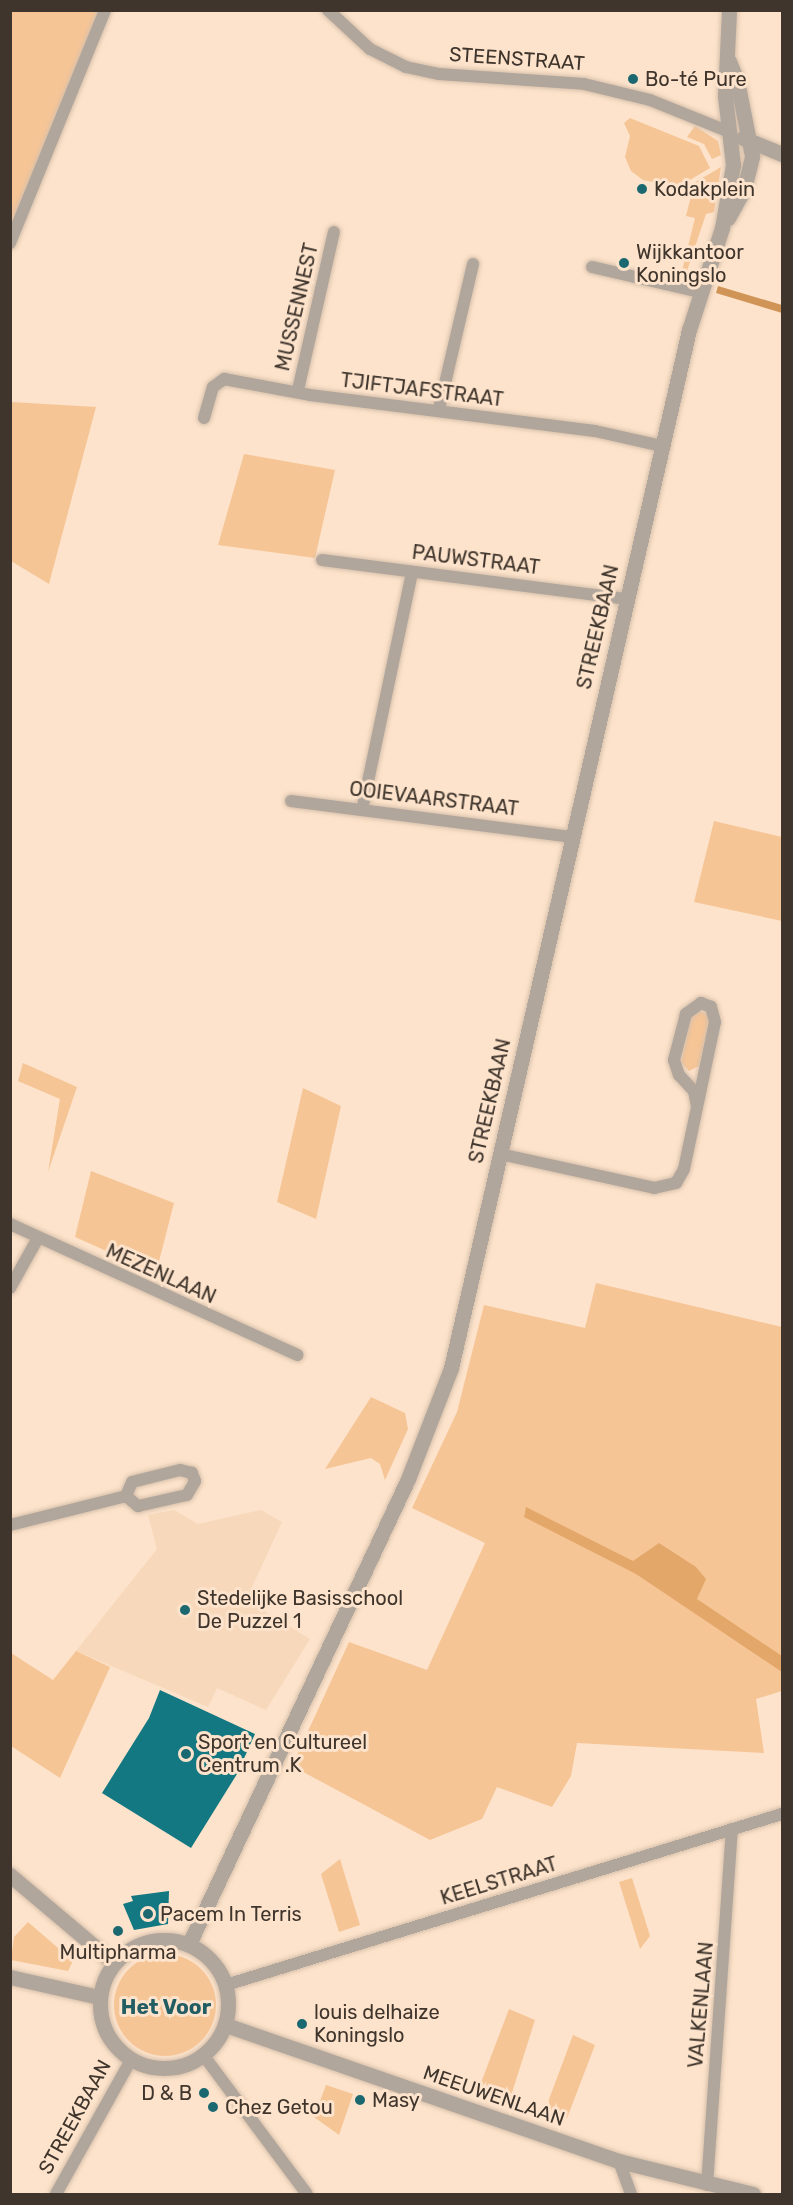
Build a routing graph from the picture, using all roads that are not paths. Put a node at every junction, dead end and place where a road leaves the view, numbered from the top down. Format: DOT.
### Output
graph roads {
  1 [pos="105,10"];
  2 [pos="328,10"];
  3 [pos="729,10"];
  4 [pos="728,60"];
  5 [pos="727,131"];
  6 [pos="749,141"];
  7 [pos="783,154"];
  8 [pos="722,228"];
  9 [pos="334,232"];
  10 [pos="10,243"];
  11 [pos="473,264"];
  12 [pos="592,267"];
  13 [pos="700,292"];
  14 [pos="298,390"];
  15 [pos="440,409"];
  16 [pos="204,418"];
  17 [pos="662,446"];
  18 [pos="322,560"];
  19 [pos="412,572"];
  20 [pos="626,599"];
  21 [pos="291,801"];
  22 [pos="362,810"];
  23 [pos="572,837"];
  24 [pos="697,1107"];
  25 [pos="500,1154"];
  26 [pos="10,1224"];
  27 [pos="38,1238"];
  28 [pos="10,1288"];
  29 [pos="298,1354"];
  30 [pos="126,1496"];
  31 [pos="10,1525"];
  32 [pos="783,1814"];
  33 [pos="732,1829"];
  34 [pos="10,1875"];
  35 [pos="189,1944"];
  36 [pos="114,1964"];
  37 [pos="10,1977"];
  38 [pos="226,1985"];
  39 [pos="99,1997"];
  40 [pos="226,2025"];
  41 [pos="204,2056"];
  42 [pos="131,2060"];
  43 [pos="619,2161"];
  44 [pos="706,2185"];
  45 [pos="56,2194"];
  46 [pos="307,2194"];
  47 [pos="631,2194"];
  48 [pos="753,2194"];
  1 -- 10 [label="street"];
  2 -- 5 [label="street, STEENSTRAAT"];
  3 -- 4 [label="street, STREEKBAAN"];
  4 -- 5 [label="street, STREEKBAAN"];
  4 -- 6 [label="street, STREEKBAAN"];
  5 -- 6 [label="street, STEENSTRAAT"];
  5 -- 8 [label="street, STREEKBAAN"];
  6 -- 7 [label="street, STEENSTRAAT"];
  6 -- 8 [label="street, STREEKBAAN"];
  8 -- 13 [label="street, STREEKBAAN"];
  9 -- 14 [label="street, MUSSENNEST"];
  11 -- 15 [label="street"];
  12 -- 13 [label="street"];
  13 -- 17 [label="street, STREEKBAAN"];
  14 -- 15 [label="street, TJIFTJAFSTRAAT"];
  14 -- 16 [label="street, TJIFTJAFSTRAAT"];
  15 -- 17 [label="street, TJIFTJAFSTRAAT"];
  17 -- 20 [label="street, STREEKBAAN"];
  18 -- 19 [label="street, PAUWSTRAAT"];
  19 -- 20 [label="street, PAUWSTRAAT"];
  19 -- 22 [label="street"];
  20 -- 23 [label="street, STREEKBAAN"];
  21 -- 22 [label="street, OOIEVAARSTRAAT"];
  22 -- 23 [label="street, OOIEVAARSTRAAT"];
  23 -- 25 [label="street, STREEKBAAN"];
  24 -- 24 [label="street"];
  24 -- 25 [label="street"];
  25 -- 35 [label="street, STREEKBAAN"];
  26 -- 27 [label="street, MEZENLAAN"];
  27 -- 28 [label="street"];
  27 -- 29 [label="street, MEZENLAAN"];
  30 -- 30 [label="street"];
  30 -- 31 [label="street"];
  32 -- 33 [label="street, KEELSTRAAT"];
  33 -- 38 [label="street, KEELSTRAAT"];
  33 -- 44 [label="street, VALKENLAAN"];
  34 -- 36 [label="street"];
  35 -- 36 [label="street"];
  35 -- 38 [label="street"];
  36 -- 39 [label="street"];
  37 -- 39 [label="street"];
  38 -- 40 [label="street"];
  39 -- 42 [label="street, STREEKBAAN"];
  40 -- 41 [label="street"];
  40 -- 43 [label="street, MEEUWENLAAN"];
  41 -- 42 [label="street, STREEKBAAN"];
  41 -- 46 [label="street"];
  42 -- 45 [label="street, STREEKBAAN"];
  43 -- 44 [label="street, MEEUWENLAAN"];
  43 -- 47 [label="street"];
  44 -- 48 [label="street, MEEUWENLAAN"];
}
